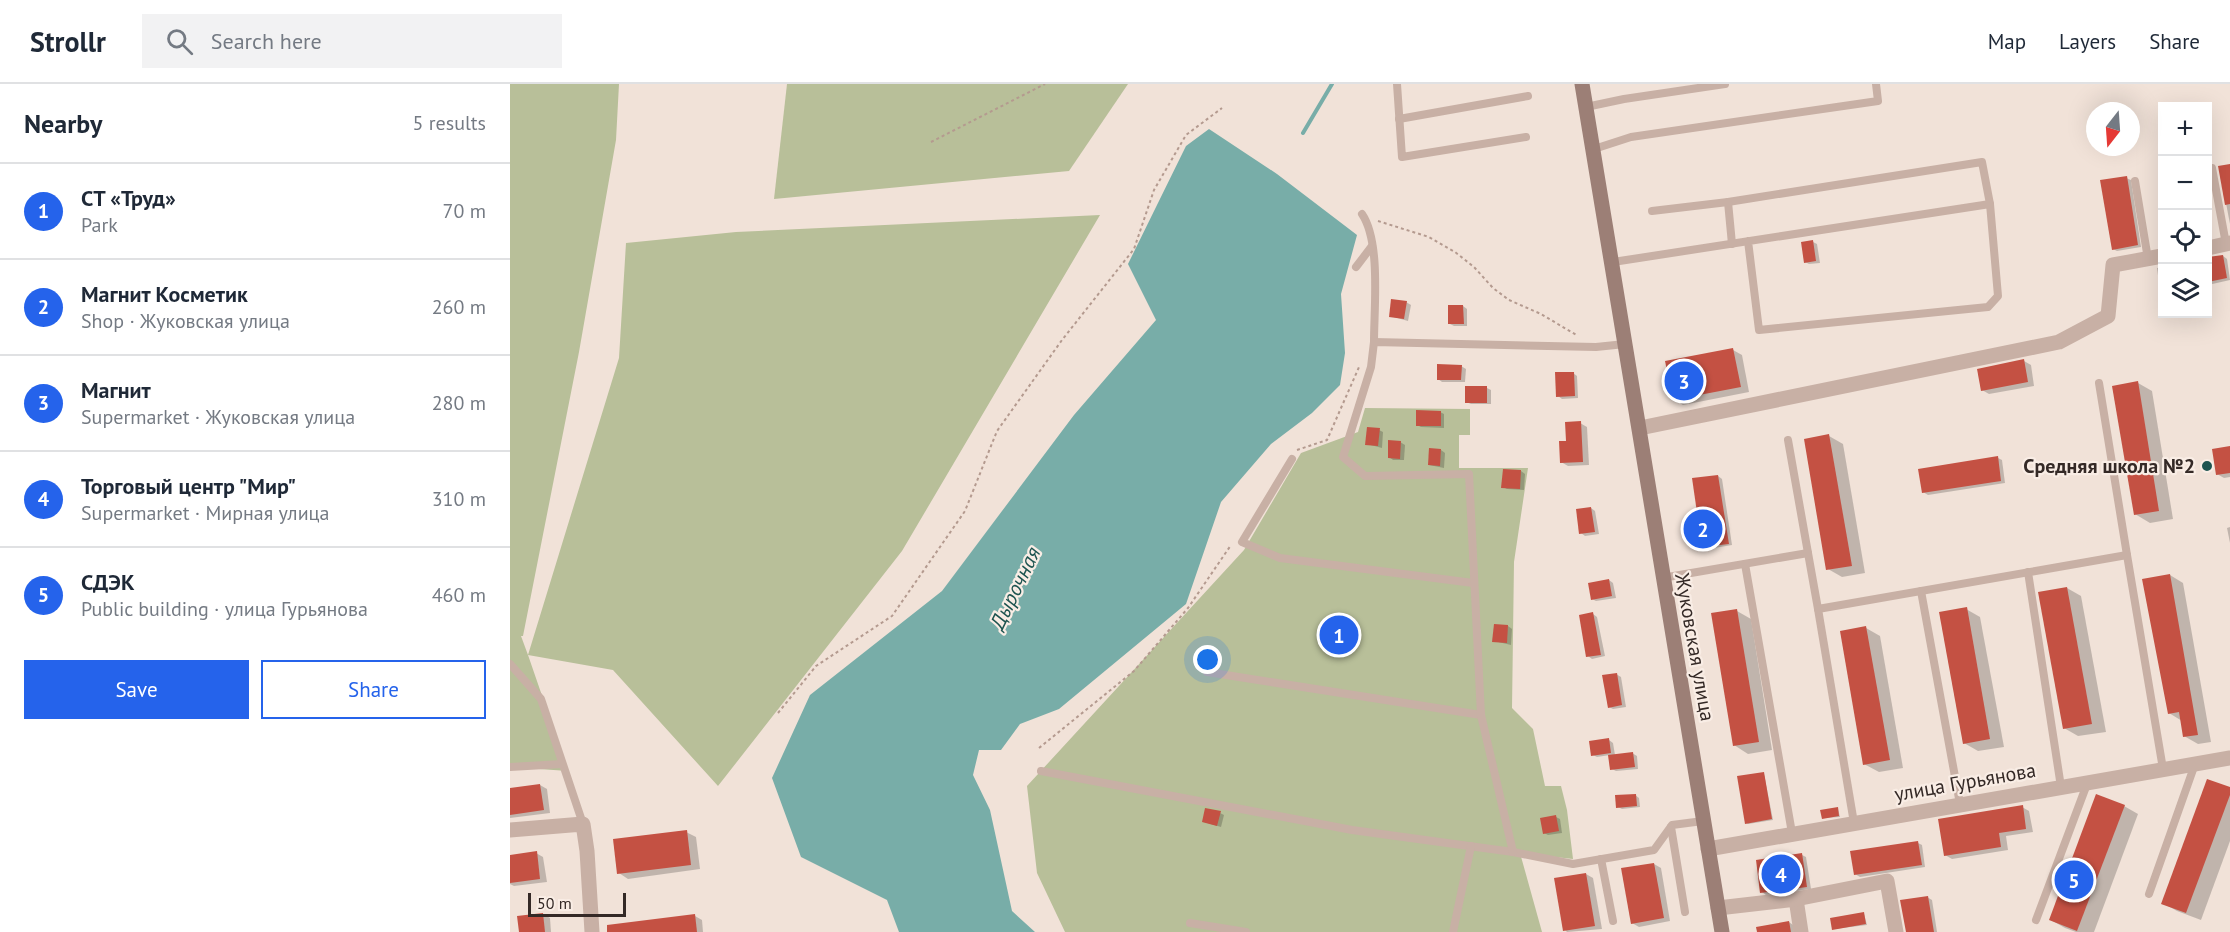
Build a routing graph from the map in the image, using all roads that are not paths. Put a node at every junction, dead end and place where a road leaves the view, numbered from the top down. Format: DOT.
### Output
graph roads {
  1 [pos="1397,84"];
  2 [pos="1582,84"];
  3 [pos="1725,84"];
  4 [pos="1876,84"];
  5 [pos="1528,96"];
  6 [pos="1586,107"];
  7 [pos="1399,119"];
  8 [pos="1526,137"];
  9 [pos="1594,149"];
  10 [pos="2212,168"];
  11 [pos="2134,181"];
  12 [pos="1728,202"];
  13 [pos="1990,204"];
  14 [pos="1652,210"];
  15 [pos="1362,214"];
  16 [pos="1748,241"];
  17 [pos="1732,244"];
  18 [pos="2228,244"];
  19 [pos="1372,246"];
  20 [pos="2212,247"];
  21 [pos="2155,257"];
  22 [pos="1613,262"];
  23 [pos="1356,267"];
  24 [pos="1374,342"];
  25 [pos="1625,344"];
  26 [pos="2098,383"];
  27 [pos="1640,428"];
  28 [pos="1788,440"];
  29 [pos="1291,456"];
  30 [pos="1808,553"];
  31 [pos="2127,555"];
  32 [pos="1745,564"];
  33 [pos="2028,572"];
  34 [pos="1662,578"];
  35 [pos="1473,583"];
  36 [pos="1921,591"];
  37 [pos="1818,609"];
  38 [pos="510,664"];
  39 [pos="1208,672"];
  40 [pos="1481,715"];
  41 [pos="2230,758"];
  42 [pos="562,764"];
  43 [pos="2195,764"];
  44 [pos="510,767"];
  45 [pos="2163,769"];
  46 [pos="1041,771"];
  47 [pos="2088,782"];
  48 [pos="2061,787"];
  49 [pos="1960,804"];
  50 [pos="1703,821"];
  51 [pos="1854,823"];
  52 [pos="583,824"];
  53 [pos="1671,827"];
  54 [pos="510,830"];
  55 [pos="1792,833"];
  56 [pos="1471,846"];
  57 [pos="1708,849"];
  58 [pos="1513,852"];
  59 [pos="1600,859"];
  60 [pos="2149,894"];
  61 [pos="1796,899"];
  62 [pos="1718,908"];
  63 [pos="1685,912"];
  64 [pos="2036,920"];
  65 [pos="1613,921"];
  66 [pos="1190,923"];
  67 [pos="592,932"];
  68 [pos="1246,932"];
  69 [pos="1453,932"];
  70 [pos="1722,932"];
  71 [pos="1801,932"];
  72 [pos="1896,932"];
  1 -- 7 [label="lane"];
  2 -- 6 [label="main road, Жуковская улица"];
  3 -- 6 [label="lane"];
  4 -- 9 [label="lane"];
  5 -- 7 [label="lane"];
  6 -- 9 [label="main road, Жуковская улица"];
  7 -- 8 [label="lane"];
  9 -- 22 [label="main road, Жуковская улица"];
  10 -- 18 [label="lane"];
  11 -- 21 [label="lane"];
  12 -- 13 [label="lane"];
  12 -- 14 [label="lane"];
  12 -- 17 [label="lane"];
  13 -- 16 [label="lane"];
  13 -- 16 [label="lane"];
  15 -- 19 [label="lane"];
  16 -- 17 [label="lane"];
  17 -- 22 [label="lane"];
  18 -- 20 [label="street"];
  19 -- 23 [label="lane"];
  19 -- 24 [label="lane"];
  21 -- 27 [label="street"];
  22 -- 25 [label="main road, Жуковская улица"];
  24 -- 25 [label="lane"];
  24 -- 35 [label="lane"];
  25 -- 27 [label="main road, Жуковская улица"];
  26 -- 31 [label="lane"];
  27 -- 34 [label="main road, Жуковская улица"];
  28 -- 30 [label="lane"];
  29 -- 35 [label="lane"];
  30 -- 32 [label="lane"];
  30 -- 37 [label="lane"];
  31 -- 33 [label="lane"];
  31 -- 45 [label="lane"];
  32 -- 34 [label="lane"];
  32 -- 55 [label="lane"];
  33 -- 36 [label="lane"];
  33 -- 48 [label="lane"];
  34 -- 50 [label="main road, Жуковская улица"];
  35 -- 40 [label="lane"];
  36 -- 37 [label="lane"];
  36 -- 49 [label="lane"];
  37 -- 51 [label="lane"];
  38 -- 42 [label="lane"];
  39 -- 40 [label="lane"];
  40 -- 58 [label="lane"];
  41 -- 43 [label="street, улица Гурьянова"];
  42 -- 44 [label="lane"];
  42 -- 52 [label="lane"];
  43 -- 45 [label="street, улица Гурьянова"];
  43 -- 60 [label="lane"];
  45 -- 47 [label="street, улица Гурьянова"];
  46 -- 56 [label="lane"];
  47 -- 48 [label="street, улица Гурьянова"];
  47 -- 64 [label="lane"];
  48 -- 49 [label="street, улица Гурьянова"];
  49 -- 51 [label="street, улица Гурьянова"];
  50 -- 53 [label="lane"];
  50 -- 57 [label="main road, Жуковская улица"];
  51 -- 55 [label="street, улица Гурьянова"];
  52 -- 54 [label="street"];
  52 -- 67 [label="street"];
  53 -- 59 [label="lane"];
  53 -- 63 [label="lane"];
  55 -- 57 [label="street, улица Гурьянова"];
  56 -- 58 [label="lane"];
  56 -- 69 [label="lane"];
  57 -- 62 [label="main road, Жуковская улица"];
  58 -- 59 [label="lane"];
  59 -- 65 [label="lane"];
  61 -- 62 [label="street"];
  61 -- 71 [label="street"];
  61 -- 72 [label="street"];
  62 -- 70 [label="main road, Жуковская улица"];
  66 -- 68 [label="lane"];
}
